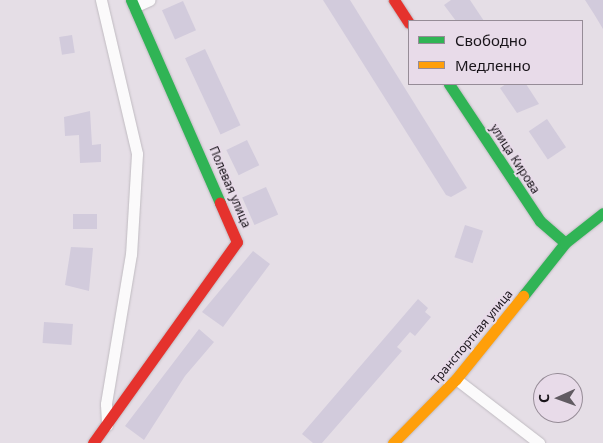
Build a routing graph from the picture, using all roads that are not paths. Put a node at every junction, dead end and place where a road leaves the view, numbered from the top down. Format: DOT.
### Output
graph roads {
  1 [pos="101,0"];
  2 [pos="150,0"];
  3 [pos="394,0"];
  4 [pos="132,3"];
  5 [pos="408,21"];
  6 [pos="450,85"];
  7 [pos="603,213"];
  8 [pos="565,243"];
  9 [pos="456,379"];
  10 [pos="107,425"];
  11 [pos="93,443"];
  12 [pos="393,443"];
  13 [pos="539,443"];
  1 -- 10 [label="street"];
  2 -- 4 [label="street"];
  3 -- 5 [label="street"];
  4 -- 10 [label="street, Полевая улица"];
  6 -- 8 [label="street, улица Кирова"];
  7 -- 8 [label="street, Транспортная улица"];
  8 -- 9 [label="street, Транспортная улица"];
  9 -- 12 [label="street, Транспортная улица"];
  9 -- 13 [label="street"];
  10 -- 11 [label="street, Полевая улица"];
}
